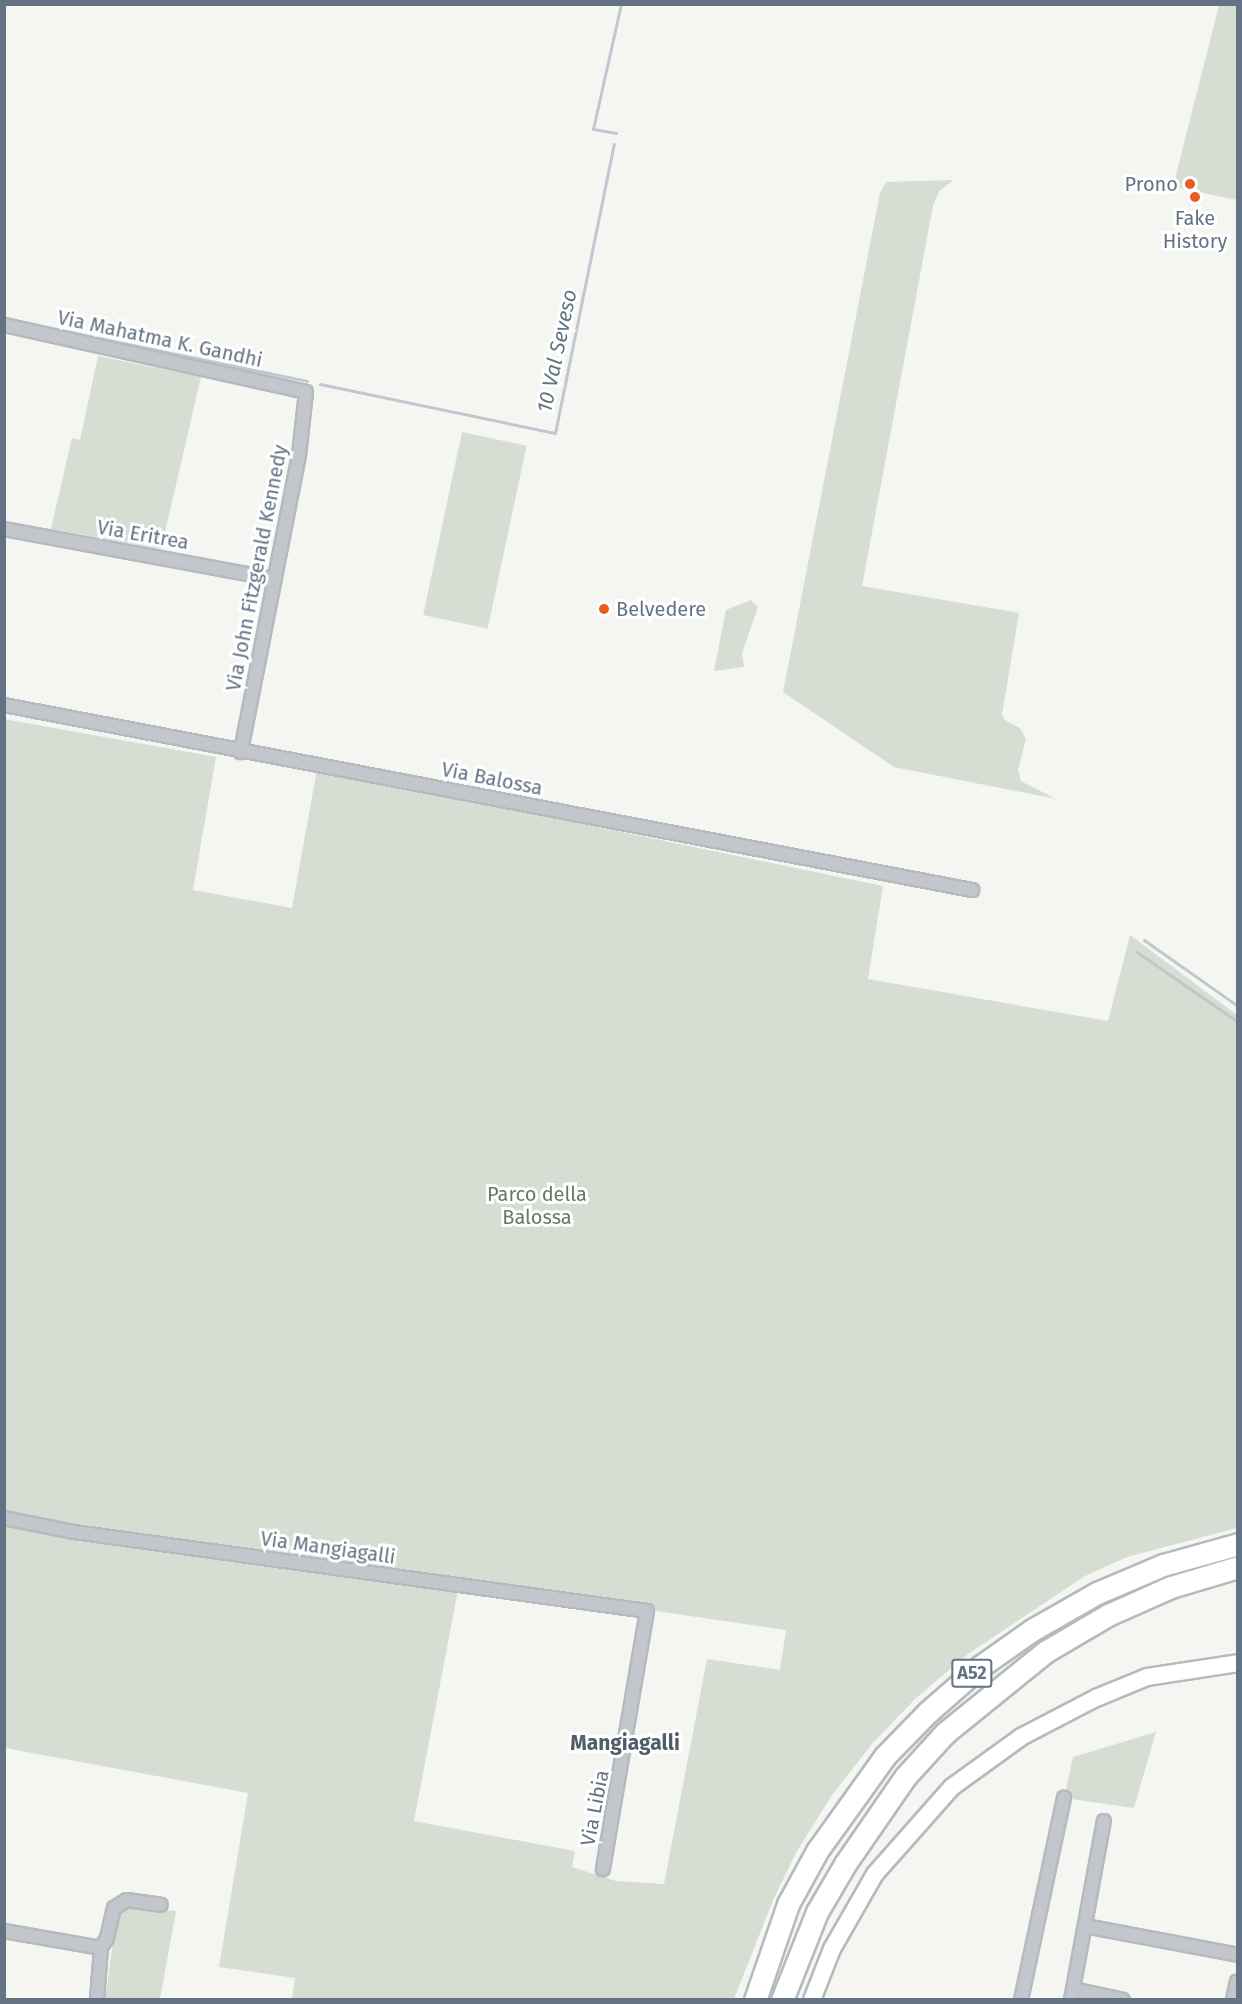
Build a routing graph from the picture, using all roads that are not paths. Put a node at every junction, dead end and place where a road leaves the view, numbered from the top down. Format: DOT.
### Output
graph roads {
  1 [pos="4,325"];
  2 [pos="306,392"];
  3 [pos="4,529"];
  4 [pos="274,579"];
  5 [pos="4,705"];
  6 [pos="241,752"];
  7 [pos="972,890"];
  8 [pos="4,1518"];
  9 [pos="1238,1544"];
  10 [pos="1238,1567"];
  11 [pos="647,1611"];
  12 [pos="1238,1664"];
  13 [pos="1064,1797"];
  14 [pos="1104,1821"];
  15 [pos="603,1869"];
  16 [pos="161,1905"];
  17 [pos="1085,1926"];
  18 [pos="4,1931"];
  19 [pos="101,1948"];
  20 [pos="1238,1955"];
  21 [pos="1237,1981"];
  22 [pos="1072,1994"];
  23 [pos="97,2000"];
  24 [pos="755,2000"];
  25 [pos="782,2000"];
  26 [pos="812,2000"];
  27 [pos="1021,2000"];
  28 [pos="1123,2000"];
  29 [pos="1233,2000"];
  1 -- 2 [label="street, Via Mahatma K. Gandhi"];
  2 -- 4 [label="street, Via John Fitzgerald Kennedy"];
  3 -- 4 [label="street, Via Eritrea"];
  4 -- 6 [label="street, Via John Fitzgerald Kennedy"];
  5 -- 6 [label="street, Via Balossa"];
  6 -- 7 [label="street, Via Balossa"];
  8 -- 11 [label="street, Via Mangiagalli"];
  9 -- 24 [label="highway, A52"];
  10 -- 25 [label="highway, A52"];
  11 -- 15 [label="street, Via Libia"];
  12 -- 26 [label="main road"];
  13 -- 27 [label="street"];
  14 -- 17 [label="street"];
  16 -- 19 [label="street"];
  17 -- 20 [label="street"];
  17 -- 22 [label="street"];
  18 -- 19 [label="street"];
  19 -- 23 [label="street"];
  21 -- 29 [label="street"];
  22 -- 28 [label="street"];
}
